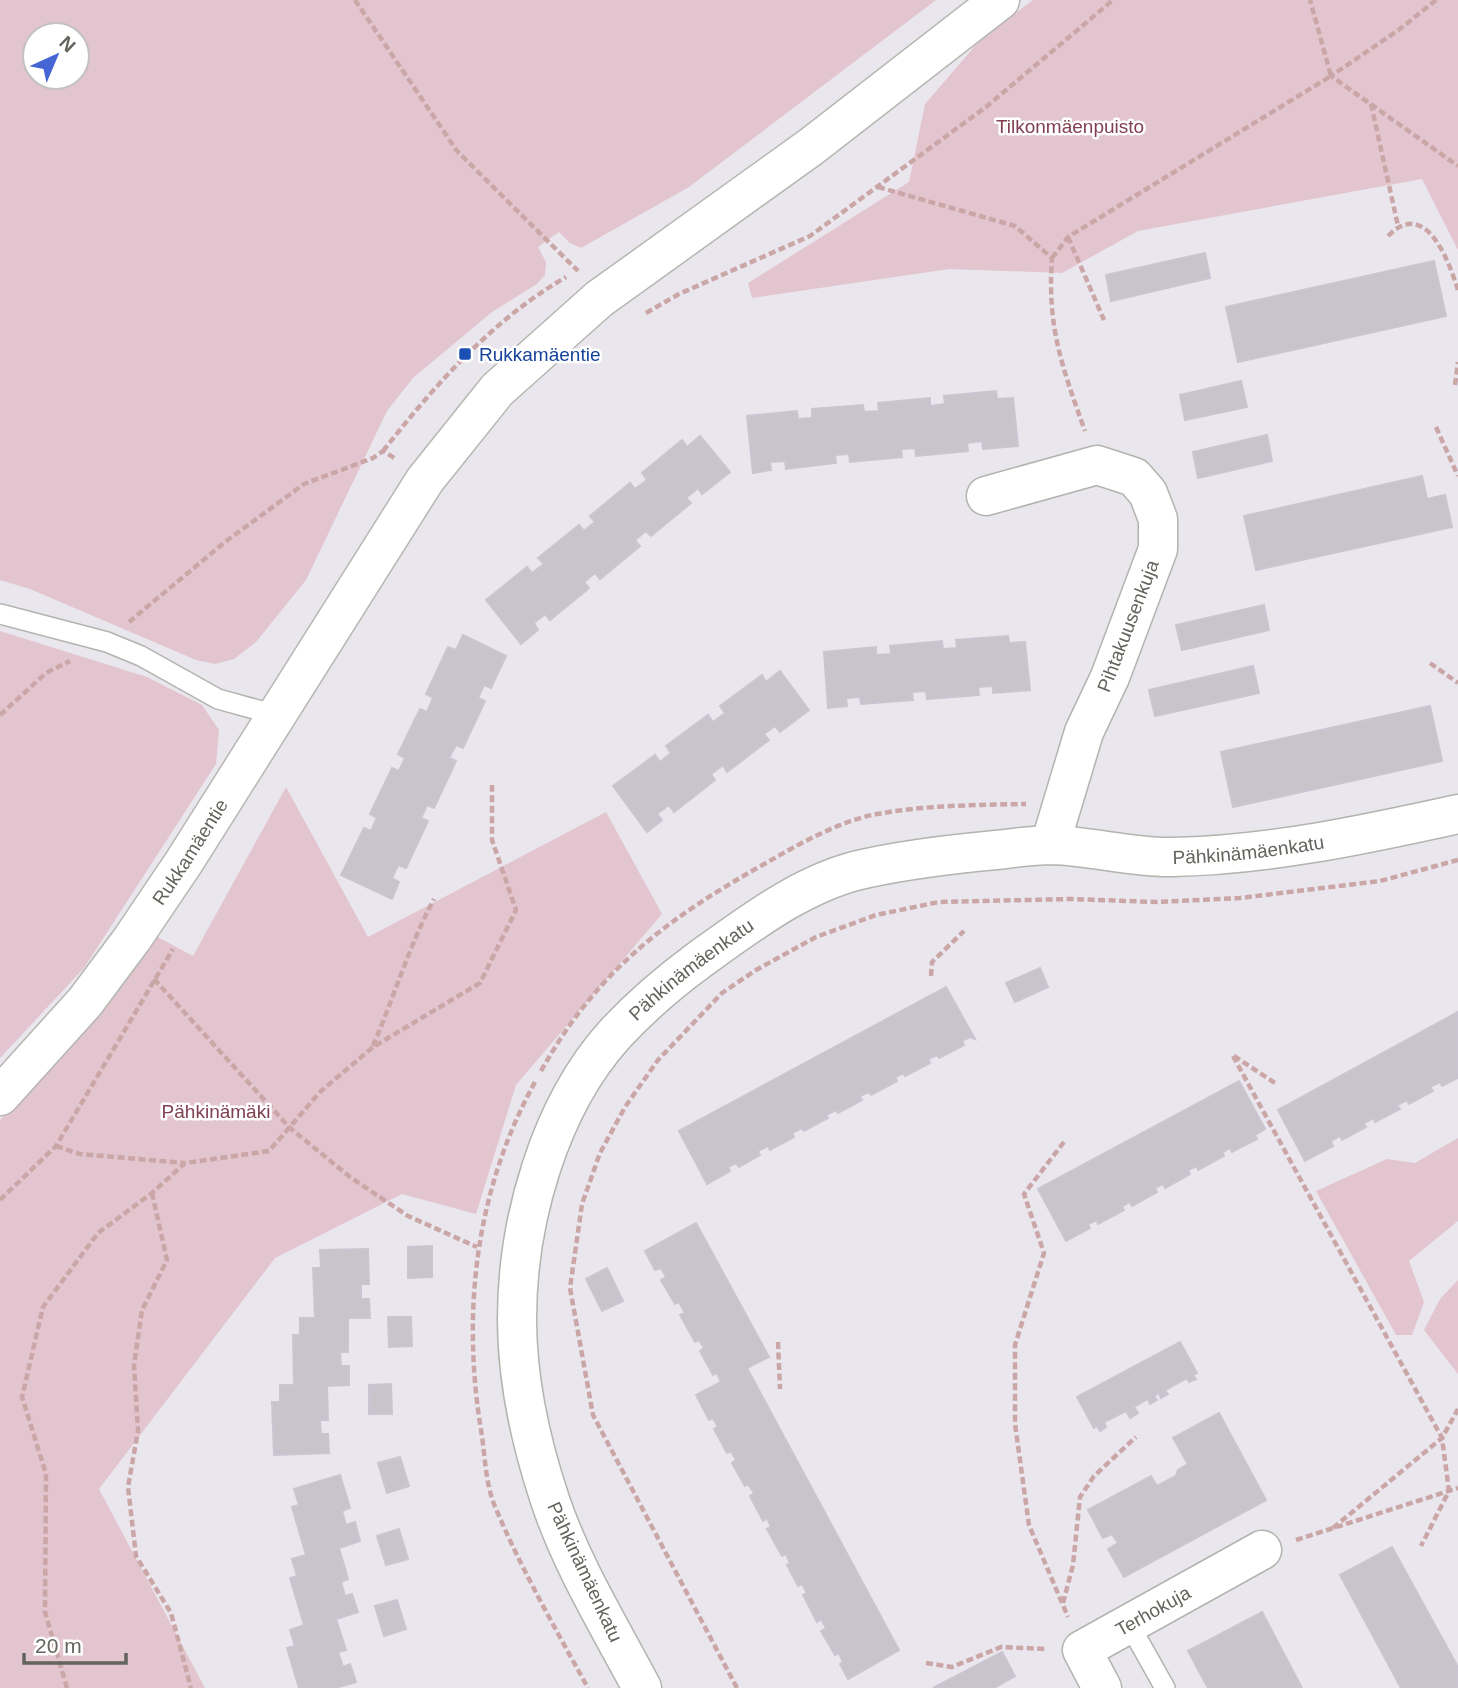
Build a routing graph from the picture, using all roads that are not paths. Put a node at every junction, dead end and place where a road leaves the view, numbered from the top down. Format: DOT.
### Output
graph roads {
  1 [pos="1000,0"];
  2 [pos="986,496"];
  3 [pos="0,614"];
  4 [pos="276,715"];
  5 [pos="1458,814"];
  6 [pos="1050,845"];
  7 [pos="0,1096"];
  8 [pos="1262,1550"];
  9 [pos="1129,1624"];
  10 [pos="642,1688"];
  11 [pos="1102,1688"];
  12 [pos="1165,1688"];
  1 -- 4 [label="street, Rukkamäentie"];
  2 -- 6 [label="street, Pihtakuusenkuja"];
  3 -- 4 [label="lane"];
  4 -- 7 [label="street, Rukkamäentie"];
  5 -- 6 [label="street, Pähkinämäenkatu"];
  6 -- 10 [label="street, Pähkinämäenkatu"];
  8 -- 9 [label="street, Terhokuja"];
  9 -- 11 [label="street, Terhokuja"];
  9 -- 12 [label="lane"];
}
